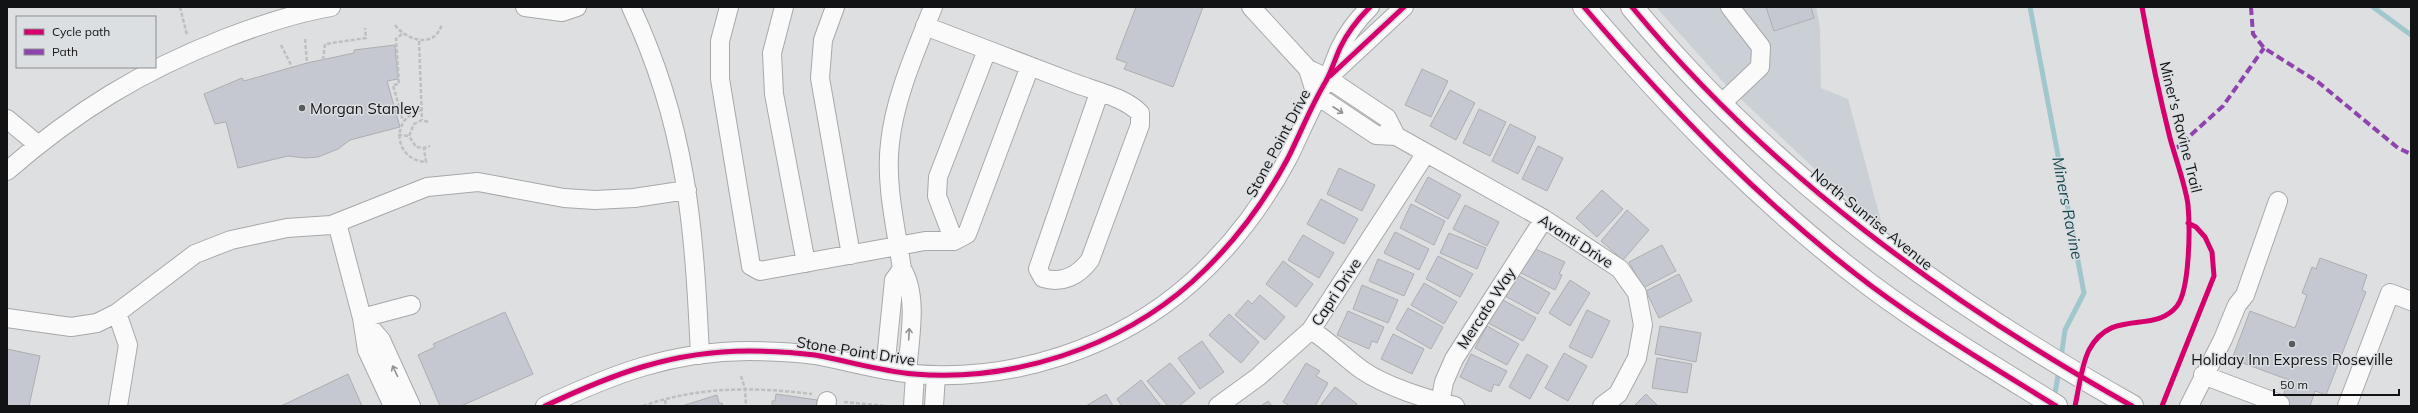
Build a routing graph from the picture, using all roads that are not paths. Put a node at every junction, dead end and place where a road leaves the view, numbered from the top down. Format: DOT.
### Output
graph roads {
  1 [pos="331,7"];
  2 [pos="525,7"];
  3 [pos="577,7"];
  4 [pos="631,7"];
  5 [pos="729,7"];
  6 [pos="784,7"];
  7 [pos="835,7"];
  8 [pos="933,7"];
  9 [pos="1251,7"];
  10 [pos="1370,7"];
  11 [pos="1404,7"];
  12 [pos="1584,7"];
  13 [pos="1632,7"];
  14 [pos="1730,7"];
  15 [pos="925,26"];
  16 [pos="987,50"];
  17 [pos="1030,66"];
  18 [pos="1308,69"];
  19 [pos="1327,78"];
  20 [pos="1099,93"];
  21 [pos="1316,96"];
  22 [pos="1721,104"];
  23 [pos="1373,108"];
  24 [pos="7,119"];
  25 [pos="1362,126"];
  26 [pos="1396,136"];
  27 [pos="37,144"];
  28 [pos="1426,153"];
  29 [pos="7,171"];
  30 [pos="687,190"];
  31 [pos="2278,202"];
  32 [pos="1544,219"];
  33 [pos="336,223"];
  34 [pos="954,241"];
  35 [pos="899,247"];
  36 [pos="851,255"];
  37 [pos="806,263"];
  38 [pos="902,269"];
  39 [pos="2411,301"];
  40 [pos="410,305"];
  41 [pos="117,313"];
  42 [pos="7,318"];
  43 [pos="362,318"];
  44 [pos="1311,330"];
  45 [pos="700,354"];
  46 [pos="885,370"];
  47 [pos="911,374"];
  48 [pos="936,375"];
  49 [pos="2203,375"];
  50 [pos="2124,402"];
  51 [pos="1448,404"];
  52 [pos="2280,404"];
  53 [pos="118,406"];
  54 [pos="393,406"];
  55 [pos="412,406"];
  56 [pos="545,406"];
  57 [pos="913,406"];
  58 [pos="934,406"];
  59 [pos="1218,406"];
  60 [pos="1602,406"];
  61 [pos="2056,406"];
  62 [pos="2189,406"];
  63 [pos="2347,406"];
  1 -- 27 [label="street"];
  2 -- 3 [label="street"];
  4 -- 30 [label="street"];
  5 -- 37 [label="street"];
  6 -- 37 [label="street"];
  7 -- 36 [label="street"];
  8 -- 15 [label="street"];
  9 -- 18 [label="street"];
  10 -- 19 [label="street, Stone Point Drive"];
  11 -- 19 [label="street, Stone Point Drive"];
  12 -- 61 [label="main road"];
  13 -- 22 [label="main road, North Sunrise Avenue"];
  14 -- 22 [label="street"];
  15 -- 16 [label="street"];
  15 -- 35 [label="street"];
  16 -- 17 [label="street"];
  16 -- 34 [label="street"];
  17 -- 20 [label="street"];
  17 -- 34 [label="street"];
  18 -- 19 [label="street"];
  18 -- 21 [label="street"];
  19 -- 21 [label="street, Stone Point Drive"];
  19 -- 23 [label="street"];
  20 -- 20 [label="street"];
  21 -- 25 [label="street, Avanti Drive, one-way"];
  21 -- 48 [label="street, Stone Point Drive"];
  22 -- 50 [label="main road, North Sunrise Avenue"];
  23 -- 25 [label="street"];
  23 -- 26 [label="street"];
  24 -- 27 [label="street"];
  25 -- 26 [label="street, Avanti Drive"];
  26 -- 28 [label="street, Avanti Drive"];
  27 -- 29 [label="street"];
  28 -- 32 [label="street, Avanti Drive"];
  28 -- 44 [label="street, Capri Drive"];
  30 -- 33 [label="street"];
  30 -- 45 [label="street"];
  31 -- 49 [label="street"];
  32 -- 51 [label="street, Mercato Way"];
  32 -- 60 [label="street, Avanti Drive"];
  33 -- 41 [label="street"];
  33 -- 43 [label="street"];
  34 -- 35 [label="street"];
  35 -- 36 [label="street"];
  35 -- 38 [label="street"];
  36 -- 37 [label="street"];
  38 -- 46 [label="street"];
  47 -- 38 [label="street, one-way"];
  39 -- 63 [label="street"];
  40 -- 43 [label="street"];
  41 -- 42 [label="street"];
  41 -- 53 [label="street"];
  43 -- 54 [label="street"];
  55 -- 43 [label="street, one-way"];
  44 -- 51 [label="street"];
  44 -- 59 [label="street, Capri Drive"];
  45 -- 46 [label="street, Stone Point Drive"];
  45 -- 56 [label="street, Stone Point Drive"];
  46 -- 47 [label="street, Stone Point Drive"];
  47 -- 48 [label="street, Stone Point Drive"];
  47 -- 57 [label="street"];
  48 -- 58 [label="street"];
  49 -- 52 [label="street"];
  49 -- 62 [label="street"];
}
